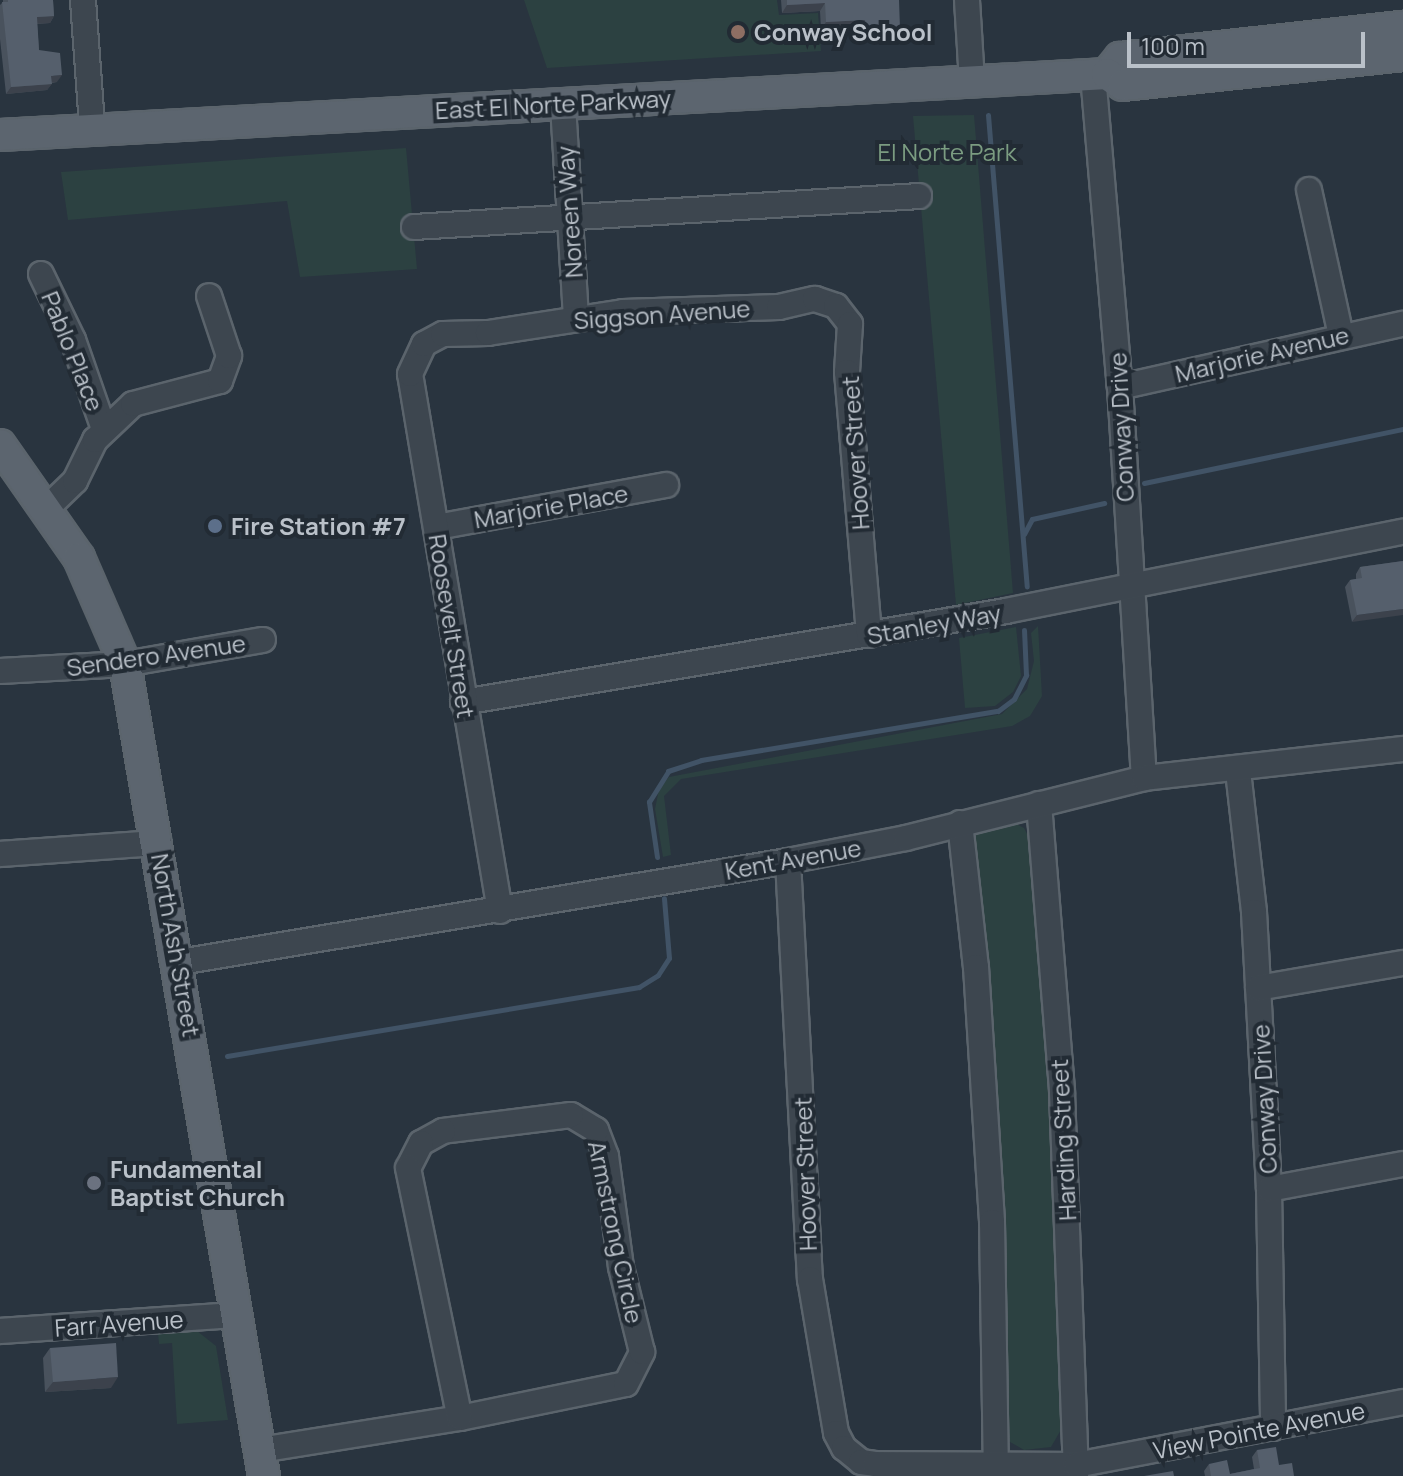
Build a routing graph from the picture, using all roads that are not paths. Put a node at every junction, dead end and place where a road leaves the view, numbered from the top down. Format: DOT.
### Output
graph roads {
  1 [pos="83,0"];
  2 [pos="967,0"];
  3 [pos="1403,27"];
  4 [pos="1403,55"];
  5 [pos="1100,75"];
  6 [pos="972,81"];
  7 [pos="563,105"];
  8 [pos="92,127"];
  9 [pos="0,135"];
  10 [pos="1309,190"];
  11 [pos="919,196"];
  12 [pos="570,218"];
  13 [pos="414,227"];
  14 [pos="41,274"];
  15 [pos="209,296"];
  16 [pos="807,301"];
  17 [pos="576,318"];
  18 [pos="1403,324"];
  19 [pos="1341,336"];
  20 [pos="424,344"];
  21 [pos="1120,387"];
  22 [pos="104,429"];
  23 [pos="0,445"];
  24 [pos="666,485"];
  25 [pos="47,508"];
  26 [pos="437,527"];
  27 [pos="1403,532"];
  28 [pos="1130,589"];
  29 [pos="869,635"];
  30 [pos="263,640"];
  31 [pos="125,664"];
  32 [pos="0,671"];
  33 [pos="463,702"];
  34 [pos="1403,749"];
  35 [pos="1238,771"];
  36 [pos="1144,778"];
  37 [pos="1039,804"];
  38 [pos="960,823"];
  39 [pos="159,843"];
  40 [pos="0,854"];
  41 [pos="788,861"];
  42 [pos="500,911"];
  43 [pos="180,962"];
  44 [pos="1403,963"];
  45 [pos="1258,988"];
  46 [pos="1403,1164"];
  47 [pos="1269,1189"];
  48 [pos="237,1315"];
  49 [pos="0,1331"];
  50 [pos="1403,1402"];
  51 [pos="460,1418"];
  52 [pos="1273,1428"];
  53 [pos="262,1463"];
  54 [pos="875,1464"];
  55 [pos="1076,1471"];
  56 [pos="996,1472"];
  1 -- 8 [label="street"];
  2 -- 6 [label="street"];
  3 -- 5 [label="main road, East El Norte Parkway"];
  4 -- 5 [label="main road, East El Norte Parkway"];
  5 -- 6 [label="main road, East El Norte Parkway"];
  5 -- 21 [label="street, Conway Drive"];
  6 -- 7 [label="main road, East El Norte Parkway"];
  7 -- 8 [label="main road, East El Norte Parkway"];
  7 -- 12 [label="street, Noreen Way"];
  8 -- 9 [label="main road, East El Norte Parkway"];
  10 -- 19 [label="street"];
  11 -- 12 [label="street"];
  12 -- 13 [label="street"];
  12 -- 17 [label="street, Noreen Way"];
  14 -- 22 [label="street, Pablo Place"];
  15 -- 22 [label="street"];
  16 -- 17 [label="street, Siggson Avenue"];
  16 -- 29 [label="street, Hoover Street"];
  17 -- 20 [label="street, Siggson Avenue"];
  18 -- 19 [label="street, Marjorie Avenue"];
  19 -- 21 [label="street, Marjorie Avenue"];
  20 -- 26 [label="street, Roosevelt Street"];
  21 -- 28 [label="street, Conway Drive"];
  22 -- 25 [label="street"];
  23 -- 25 [label="main road, North Ash Street"];
  24 -- 26 [label="street, Marjorie Place"];
  25 -- 31 [label="main road, North Ash Street"];
  26 -- 33 [label="street, Roosevelt Street"];
  27 -- 28 [label="street, Stanley Way"];
  28 -- 29 [label="street, Stanley Way"];
  28 -- 36 [label="street, Conway Drive"];
  29 -- 33 [label="street, Stanley Way"];
  30 -- 31 [label="street, Sendero Avenue"];
  31 -- 32 [label="street, Sendero Avenue"];
  31 -- 39 [label="main road, North Ash Street"];
  33 -- 42 [label="street, Roosevelt Street"];
  34 -- 35 [label="street, Kent Avenue"];
  35 -- 36 [label="street, Kent Avenue"];
  35 -- 45 [label="street, Conway Drive"];
  36 -- 37 [label="street, Kent Avenue"];
  37 -- 38 [label="street, Kent Avenue"];
  37 -- 55 [label="street, Harding Street"];
  38 -- 41 [label="street, Kent Avenue"];
  38 -- 56 [label="street"];
  39 -- 40 [label="street"];
  39 -- 43 [label="main road, North Ash Street"];
  41 -- 42 [label="street, Kent Avenue"];
  41 -- 54 [label="street, Hoover Street"];
  42 -- 43 [label="street, Kent Avenue"];
  43 -- 48 [label="main road, North Ash Street"];
  44 -- 45 [label="street"];
  45 -- 47 [label="street, Conway Drive"];
  46 -- 47 [label="street"];
  47 -- 52 [label="street, Conway Drive"];
  48 -- 49 [label="street, Farr Avenue"];
  48 -- 53 [label="main road, North Ash Street"];
  50 -- 52 [label="street, View Pointe Avenue"];
  51 -- 51 [label="street, Armstrong Circle"];
  51 -- 53 [label="street, Armstrong Circle"];
  52 -- 55 [label="street, View Pointe Avenue"];
  54 -- 56 [label="street, View Pointe Avenue"];
  55 -- 56 [label="street, View Pointe Avenue"];
}
